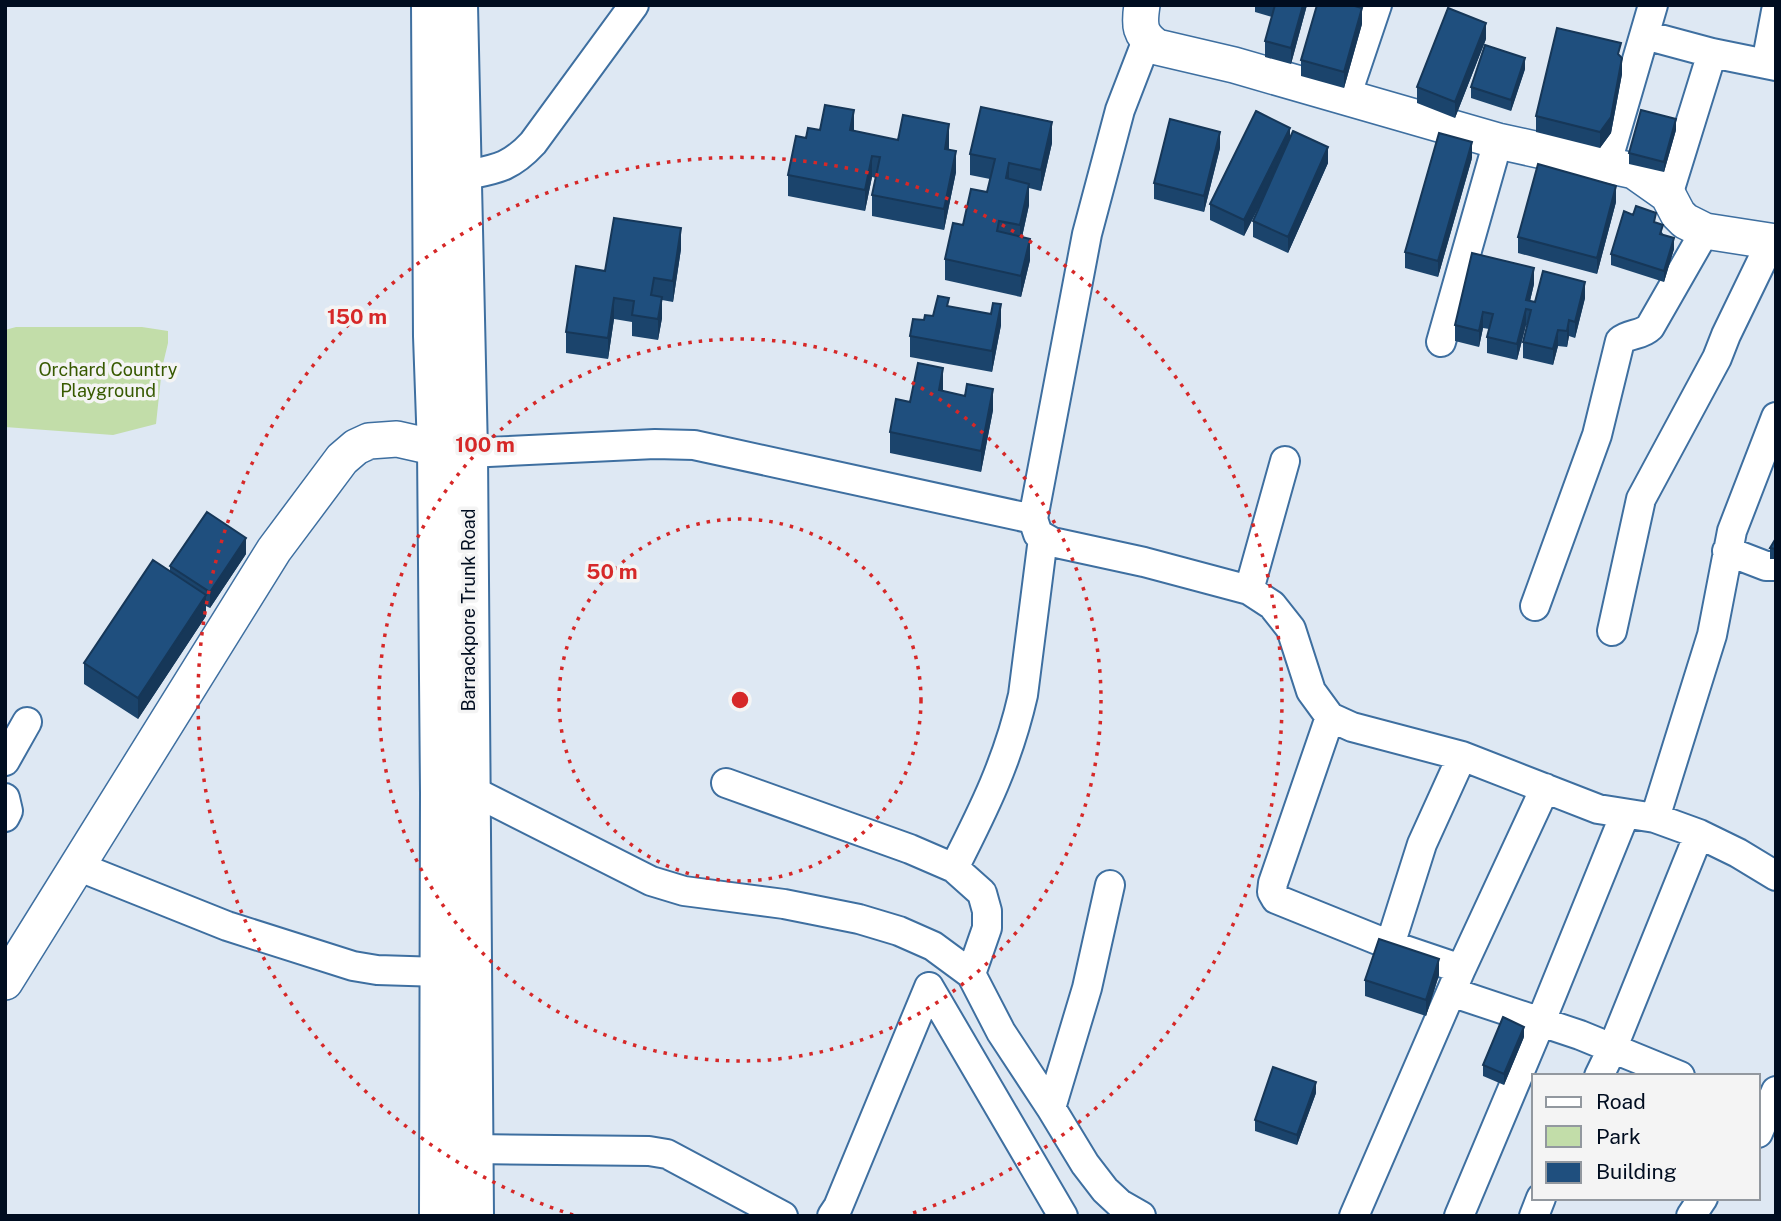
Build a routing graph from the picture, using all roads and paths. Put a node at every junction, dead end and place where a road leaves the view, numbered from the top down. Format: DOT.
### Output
graph roads {
  1 [pos="431,5"];
  2 [pos="458,5"];
  3 [pos="634,5"];
  4 [pos="1142,5"];
  5 [pos="1377,5"];
  6 [pos="1653,5"];
  7 [pos="1776,11"];
  8 [pos="1645,35"];
  9 [pos="1147,40"];
  10 [pos="1712,53"];
  11 [pos="1771,65"];
  12 [pos="1346,97"];
  13 [pos="1498,141"];
  14 [pos="1606,166"];
  15 [pos="462,177"];
  16 [pos="1668,195"];
  17 [pos="1705,232"];
  18 [pos="1774,242"];
  19 [pos="1441,342"];
  20 [pos="1776,417"];
  21 [pos="453,451"];
  22 [pos="1285,461"];
  23 [pos="1038,529"];
  24 [pos="1727,551"];
  25 [pos="1776,566"];
  26 [pos="1249,590"];
  27 [pos="1535,606"];
  28 [pos="1612,631"];
  29 [pos="1330,717"];
  30 [pos="27,722"];
  31 [pos="1462,756"];
  32 [pos="5,761"];
  33 [pos="726,783"];
  34 [pos="1545,788"];
  35 [pos="471,790"];
  36 [pos="5,798"];
  37 [pos="1625,814"];
  38 [pos="5,817"];
  39 [pos="1655,818"];
  40 [pos="1699,834"];
  41 [pos="77,866"];
  42 [pos="954,868"];
  43 [pos="1776,876"];
  44 [pos="1110,885"];
  45 [pos="1390,945"];
  46 [pos="441,972"];
  47 [pos="971,974"];
  48 [pos="1456,981"];
  49 [pos="5,982"];
  50 [pos="1541,1021"];
  51 [pos="1613,1047"];
  52 [pos="1600,1074"];
  53 [pos="1675,1074"];
  54 [pos="1776,1091"];
  55 [pos="1051,1108"];
  56 [pos="1760,1128"];
  57 [pos="474,1149"];
  58 [pos="1702,1200"];
  59 [pos="439,1216"];
  60 [pos="474,1216"];
  61 [pos="783,1216"];
  62 [pos="832,1216"];
  63 [pos="1062,1216"];
  64 [pos="1141,1216"];
  65 [pos="1354,1216"];
  66 [pos="1459,1216"];
  67 [pos="1690,1216"];
  1 -- 21 [label="main road, Barrackpore Trunk Road"];
  2 -- 15 [label="main road, Barrackpore Trunk Road"];
  3 -- 15 [label="street"];
  4 -- 9 [label="street"];
  5 -- 12 [label="street"];
  6 -- 8 [label="street"];
  7 -- 11 [label="street"];
  8 -- 10 [label="street"];
  8 -- 14 [label="street"];
  9 -- 12 [label="street"];
  9 -- 23 [label="street"];
  10 -- 11 [label="street"];
  10 -- 16 [label="street"];
  12 -- 13 [label="street"];
  13 -- 14 [label="street"];
  13 -- 19 [label="street"];
  14 -- 16 [label="street"];
  15 -- 21 [label="main road, Barrackpore Trunk Road"];
  16 -- 17 [label="street"];
  17 -- 18 [label="street"];
  17 -- 27 [label="street"];
  18 -- 28 [label="street"];
  20 -- 24 [label="street"];
  21 -- 23 [label="street"];
  21 -- 35 [label="main road, Barrackpore Trunk Road"];
  21 -- 41 [label="street"];
  21 -- 46 [label="main road, Barrackpore Trunk Road"];
  22 -- 26 [label="street"];
  23 -- 26 [label="street"];
  23 -- 42 [label="street"];
  24 -- 25 [label="street"];
  24 -- 39 [label="street"];
  26 -- 29 [label="street"];
  29 -- 31 [label="street"];
  29 -- 45 [label="street"];
  30 -- 32 [label="street"];
  31 -- 34 [label="street"];
  31 -- 45 [label="street"];
  33 -- 42 [label="street"];
  34 -- 37 [label="street"];
  34 -- 48 [label="street"];
  35 -- 47 [label="street"];
  35 -- 57 [label="main road, Barrackpore Trunk Road"];
  36 -- 38 [label="street"];
  37 -- 39 [label="street"];
  37 -- 50 [label="street"];
  39 -- 40 [label="street"];
  40 -- 43 [label="street"];
  40 -- 51 [label="street"];
  41 -- 46 [label="street"];
  41 -- 49 [label="street"];
  42 -- 47 [label="street"];
  44 -- 55 [label="street"];
  45 -- 48 [label="street"];
  46 -- 59 [label="main road, Barrackpore Trunk Road"];
  47 -- 55 [label="street"];
  48 -- 50 [label="street"];
  48 -- 65 [label="street"];
  50 -- 51 [label="street"];
  50 -- 66 [label="street"];
  51 -- 52 [label="street"];
  51 -- 53 [label="street"];
  54 -- 56 [label="street"];
  55 -- 64 [label="street"];
  57 -- 60 [label="main road, Barrackpore Trunk Road"];
  57 -- 61 [label="street"];
  58 -- 67 [label="street"];
  62 -- 63 [label="street"];
}
